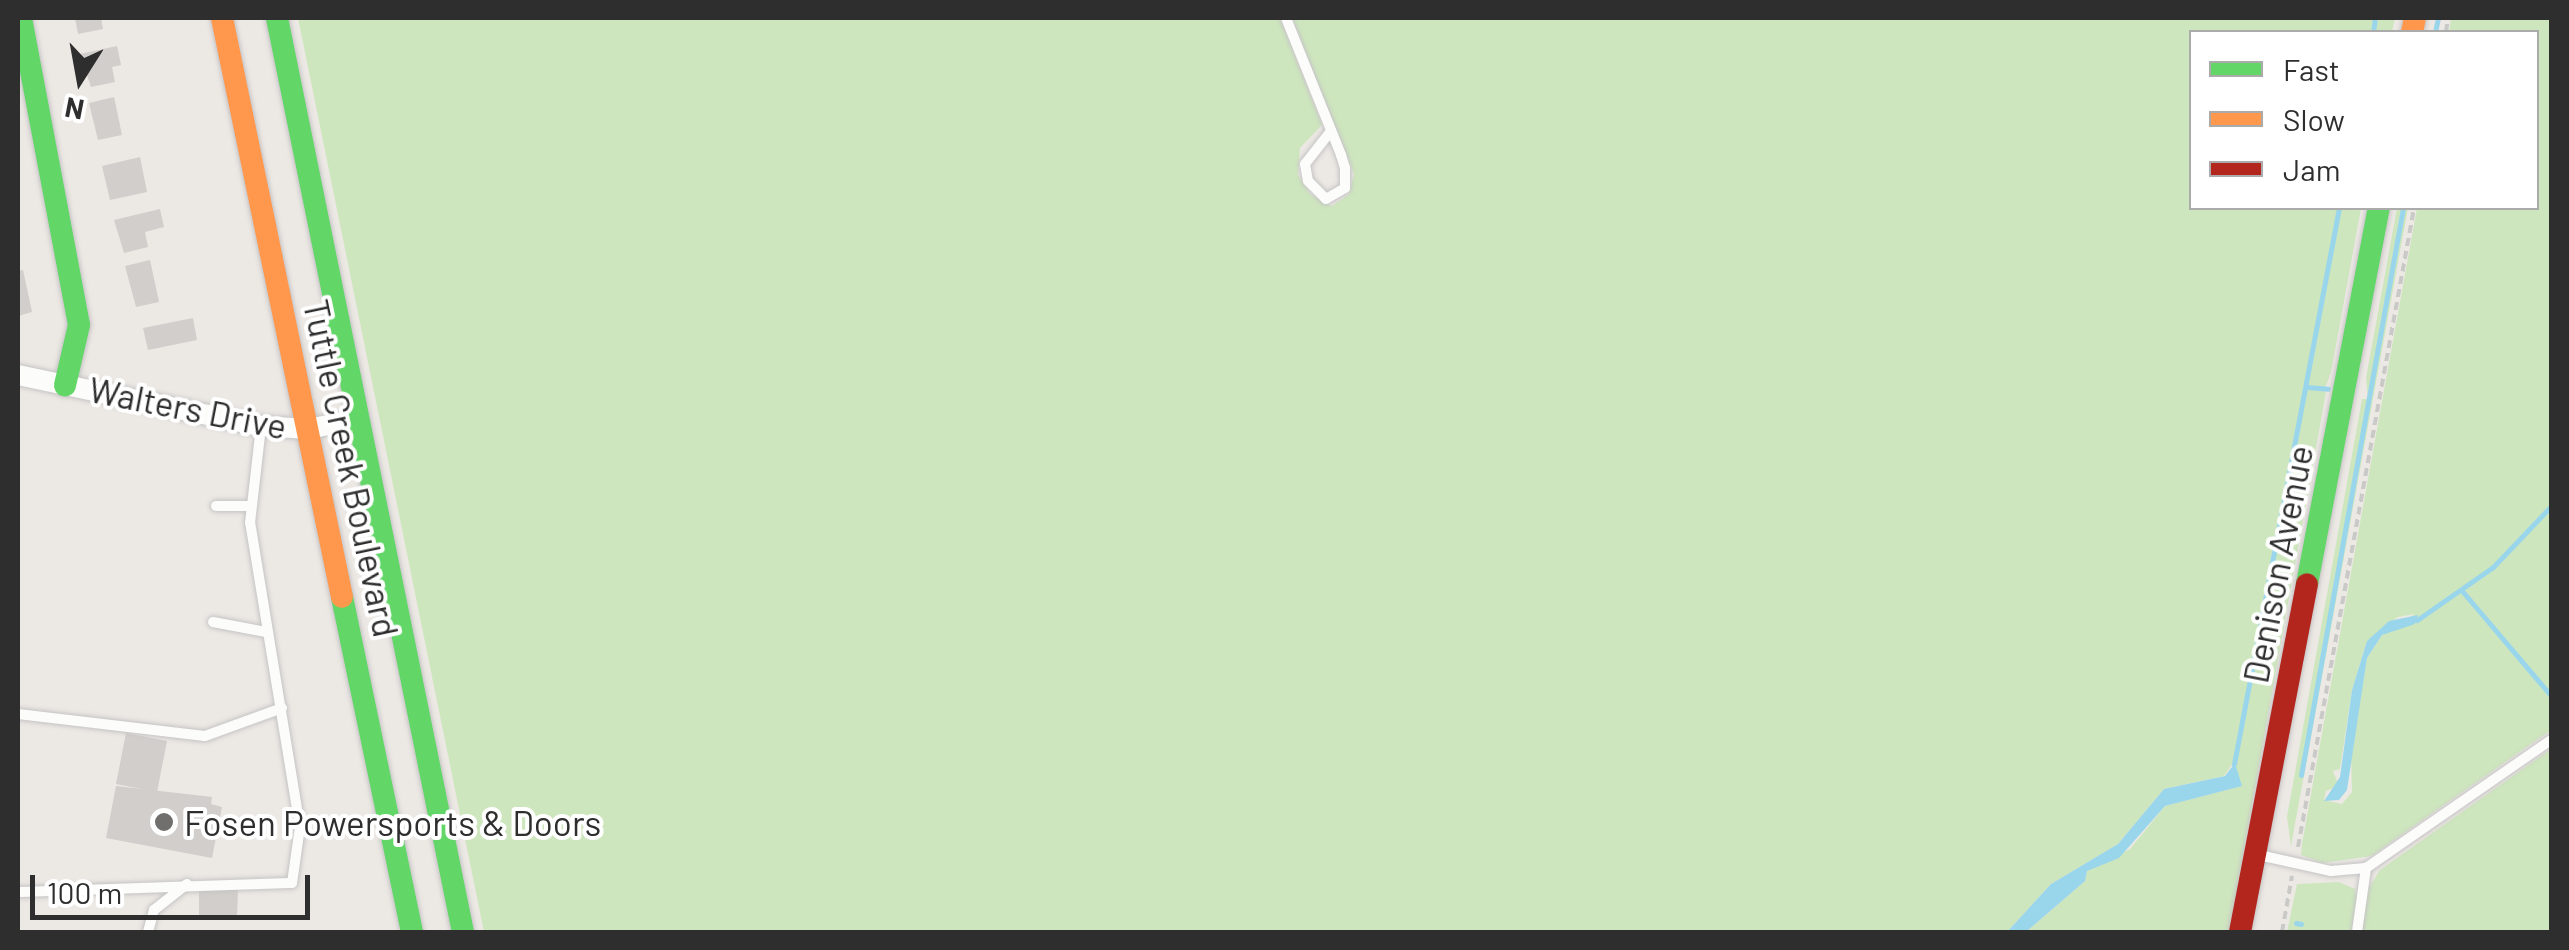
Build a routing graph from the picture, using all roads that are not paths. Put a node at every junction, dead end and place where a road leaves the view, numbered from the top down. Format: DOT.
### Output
graph roads {
  1 [pos="21,18"];
  2 [pos="222,18"];
  3 [pos="277,18"];
  4 [pos="1286,18"];
  5 [pos="26,80"];
  6 [pos="1331,131"];
  7 [pos="2379,210"];
  8 [pos="18,374"];
  9 [pos="65,384"];
  10 [pos="358,419"];
  11 [pos="261,426"];
  12 [pos="308,429"];
  13 [pos="216,506"];
  14 [pos="251,506"];
  15 [pos="213,622"];
  16 [pos="266,632"];
  17 [pos="282,708"];
  18 [pos="18,714"];
  19 [pos="2552,739"];
  20 [pos="2254,853"];
  21 [pos="2366,868"];
  22 [pos="188,884"];
  23 [pos="18,892"];
  24 [pos="148,932"];
  25 [pos="412,932"];
  26 [pos="463,932"];
  27 [pos="2240,932"];
  28 [pos="2357,932"];
  1 -- 5 [label="main road"];
  2 -- 12 [label="main road, Tuttle Creek Boulevard"];
  3 -- 10 [label="main road, Tuttle Creek Boulevard"];
  4 -- 6 [label="lane"];
  5 -- 9 [label="main road"];
  6 -- 6 [label="lane"];
  7 -- 20 [label="main road, Denison Avenue"];
  8 -- 9 [label="street, Walters Drive"];
  9 -- 11 [label="street, Walters Drive"];
  10 -- 12 [label="street, Walters Drive"];
  10 -- 26 [label="main road, Tuttle Creek Boulevard"];
  11 -- 12 [label="street, Walters Drive"];
  11 -- 14 [label="lane"];
  12 -- 25 [label="main road, Tuttle Creek Boulevard"];
  13 -- 14 [label="lane"];
  14 -- 16 [label="lane"];
  15 -- 16 [label="lane"];
  16 -- 17 [label="lane"];
  17 -- 18 [label="lane"];
  17 -- 22 [label="lane"];
  19 -- 21 [label="lane"];
  20 -- 21 [label="lane"];
  20 -- 27 [label="main road, Denison Avenue"];
  21 -- 28 [label="lane"];
  22 -- 23 [label="lane"];
  22 -- 24 [label="lane"];
}
